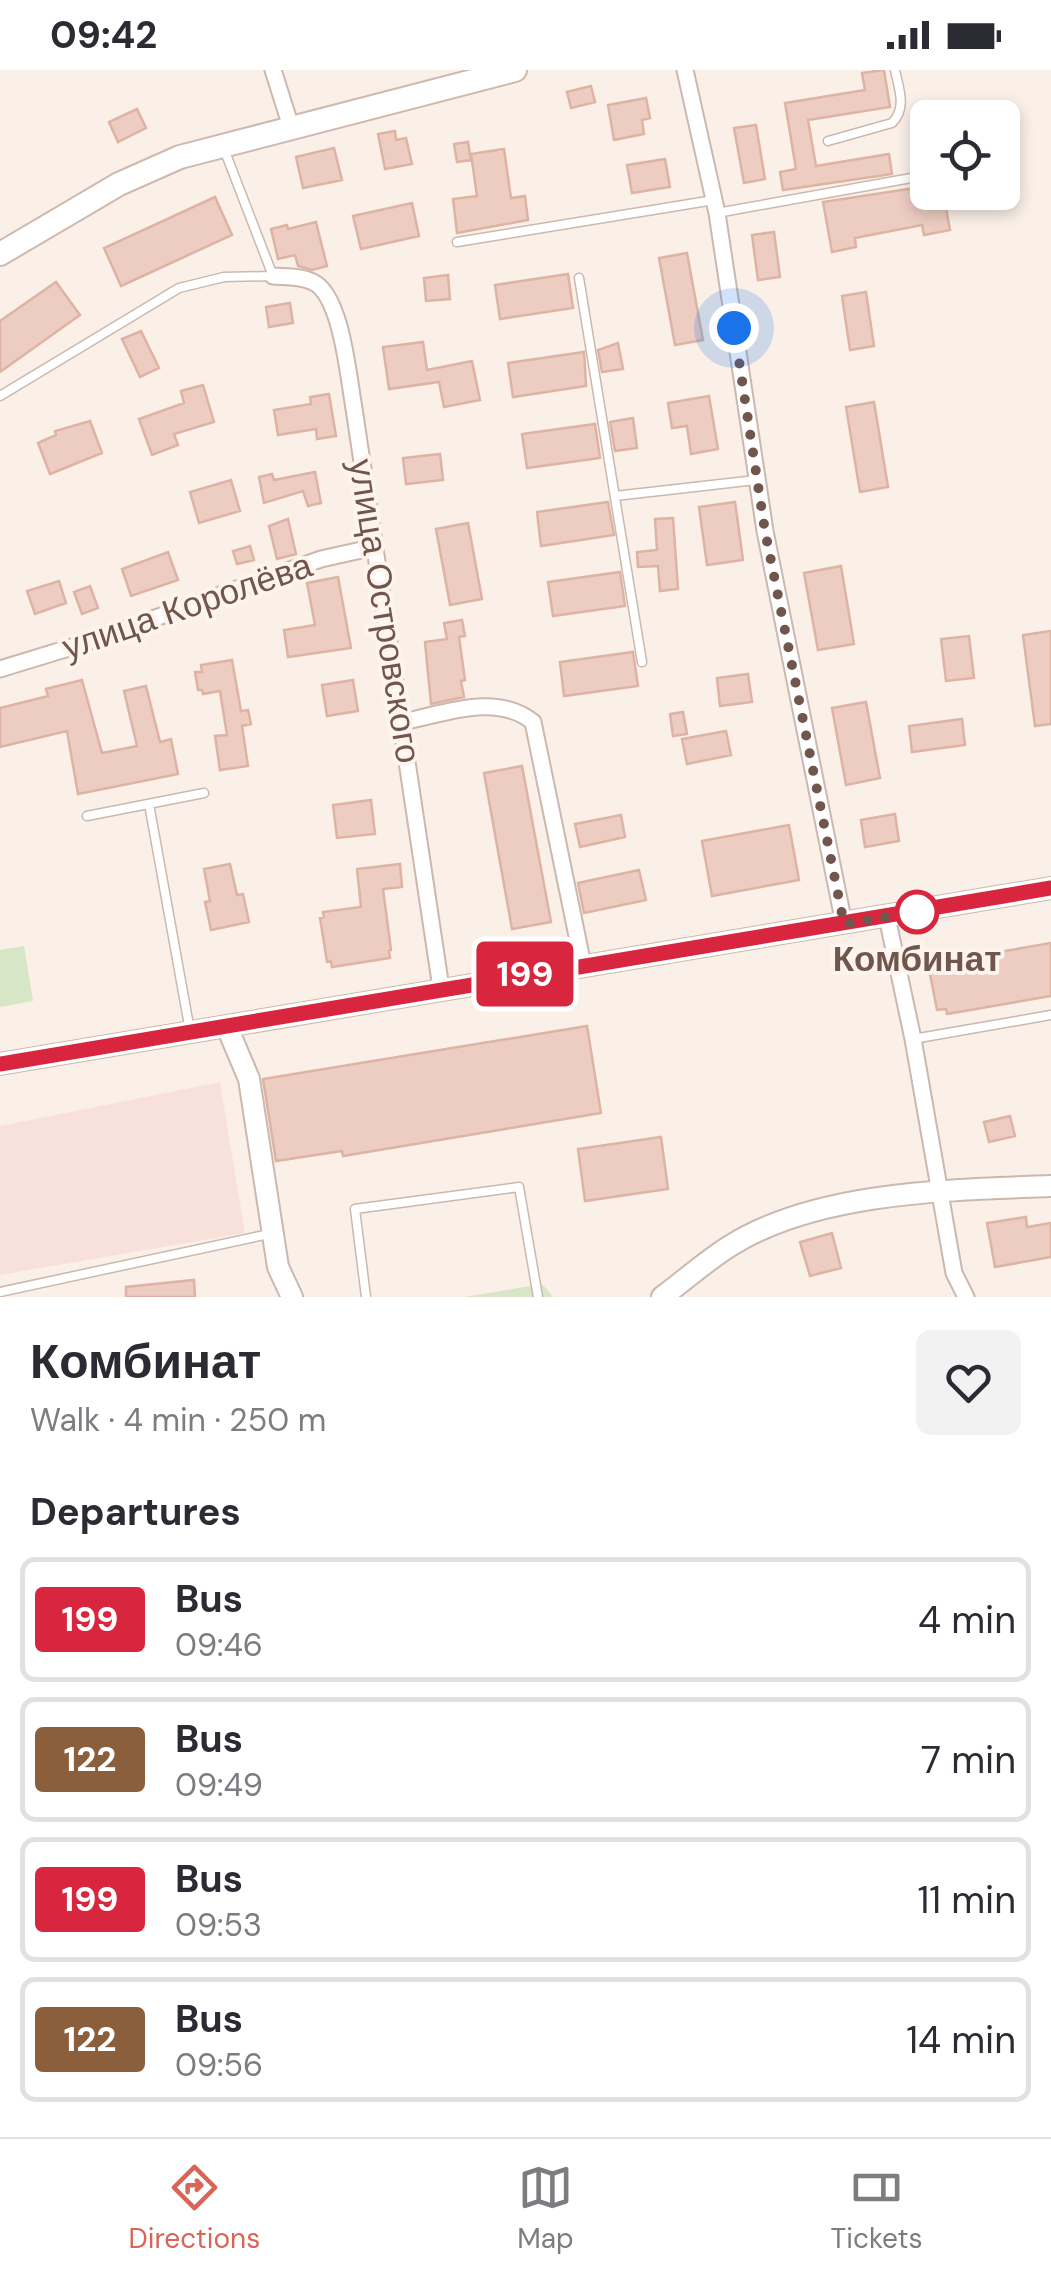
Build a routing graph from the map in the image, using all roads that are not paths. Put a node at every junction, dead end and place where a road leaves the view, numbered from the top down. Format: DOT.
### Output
graph roads {
  1 [pos="273,70"];
  2 [pos="515,70"];
  3 [pos="685,70"];
  4 [pos="894,70"];
  5 [pos="291,126"];
  6 [pos="828,141"];
  7 [pos="222,144"];
  8 [pos="910,178"];
  9 [pos="716,207"];
  10 [pos="457,242"];
  11 [pos="0,254"];
  12 [pos="273,276"];
  13 [pos="579,278"];
  14 [pos="0,396"];
  15 [pos="756,480"];
  16 [pos="615,496"];
  17 [pos="375,547"];
  18 [pos="642,662"];
  19 [pos="0,670"];
  20 [pos="402,722"];
  21 [pos="204,793"];
  22 [pos="149,804"];
  23 [pos="87,816"];
  24 [pos="1051,888"];
  25 [pos="887,917"];
  26 [pos="844,924"];
  27 [pos="582,965"];
  28 [pos="442,988"];
  29 [pos="1051,1016"];
  30 [pos="227,1027"];
  31 [pos="191,1033"];
  32 [pos="913,1040"];
  33 [pos="0,1064"];
  34 [pos="1051,1186"];
  35 [pos="939,1191"];
  36 [pos="274,1234"];
  37 [pos="0,1292"];
  38 [pos="292,1297"];
  39 [pos="366,1297"];
  40 [pos="538,1297"];
  41 [pos="662,1297"];
  42 [pos="966,1297"];
  1 -- 5 [label="street"];
  2 -- 5 [label="main road"];
  3 -- 9 [label="street"];
  4 -- 6 [label="lane"];
  5 -- 7 [label="main road"];
  7 -- 11 [label="main road"];
  7 -- 12 [label="lane"];
  8 -- 9 [label="lane"];
  9 -- 10 [label="lane"];
  9 -- 15 [label="street"];
  12 -- 14 [label="lane"];
  12 -- 17 [label="street, улица Островского"];
  13 -- 16 [label="lane"];
  15 -- 16 [label="lane"];
  15 -- 26 [label="street"];
  16 -- 18 [label="lane"];
  17 -- 19 [label="street, улица Королёва"];
  17 -- 20 [label="street, улица Островского"];
  20 -- 27 [label="street"];
  20 -- 28 [label="street, улица Островского"];
  21 -- 22 [label="lane"];
  22 -- 23 [label="lane"];
  22 -- 31 [label="lane"];
  24 -- 25 [label="street"];
  25 -- 26 [label="street"];
  25 -- 32 [label="street"];
  26 -- 27 [label="street"];
  27 -- 28 [label="street"];
  28 -- 30 [label="street"];
  29 -- 32 [label="lane"];
  30 -- 31 [label="street"];
  30 -- 36 [label="street"];
  31 -- 33 [label="street"];
  32 -- 35 [label="street"];
  34 -- 35 [label="street"];
  35 -- 41 [label="street"];
  35 -- 42 [label="street"];
  36 -- 37 [label="lane"];
  36 -- 38 [label="street"];
  39 -- 40 [label="lane"];
}
